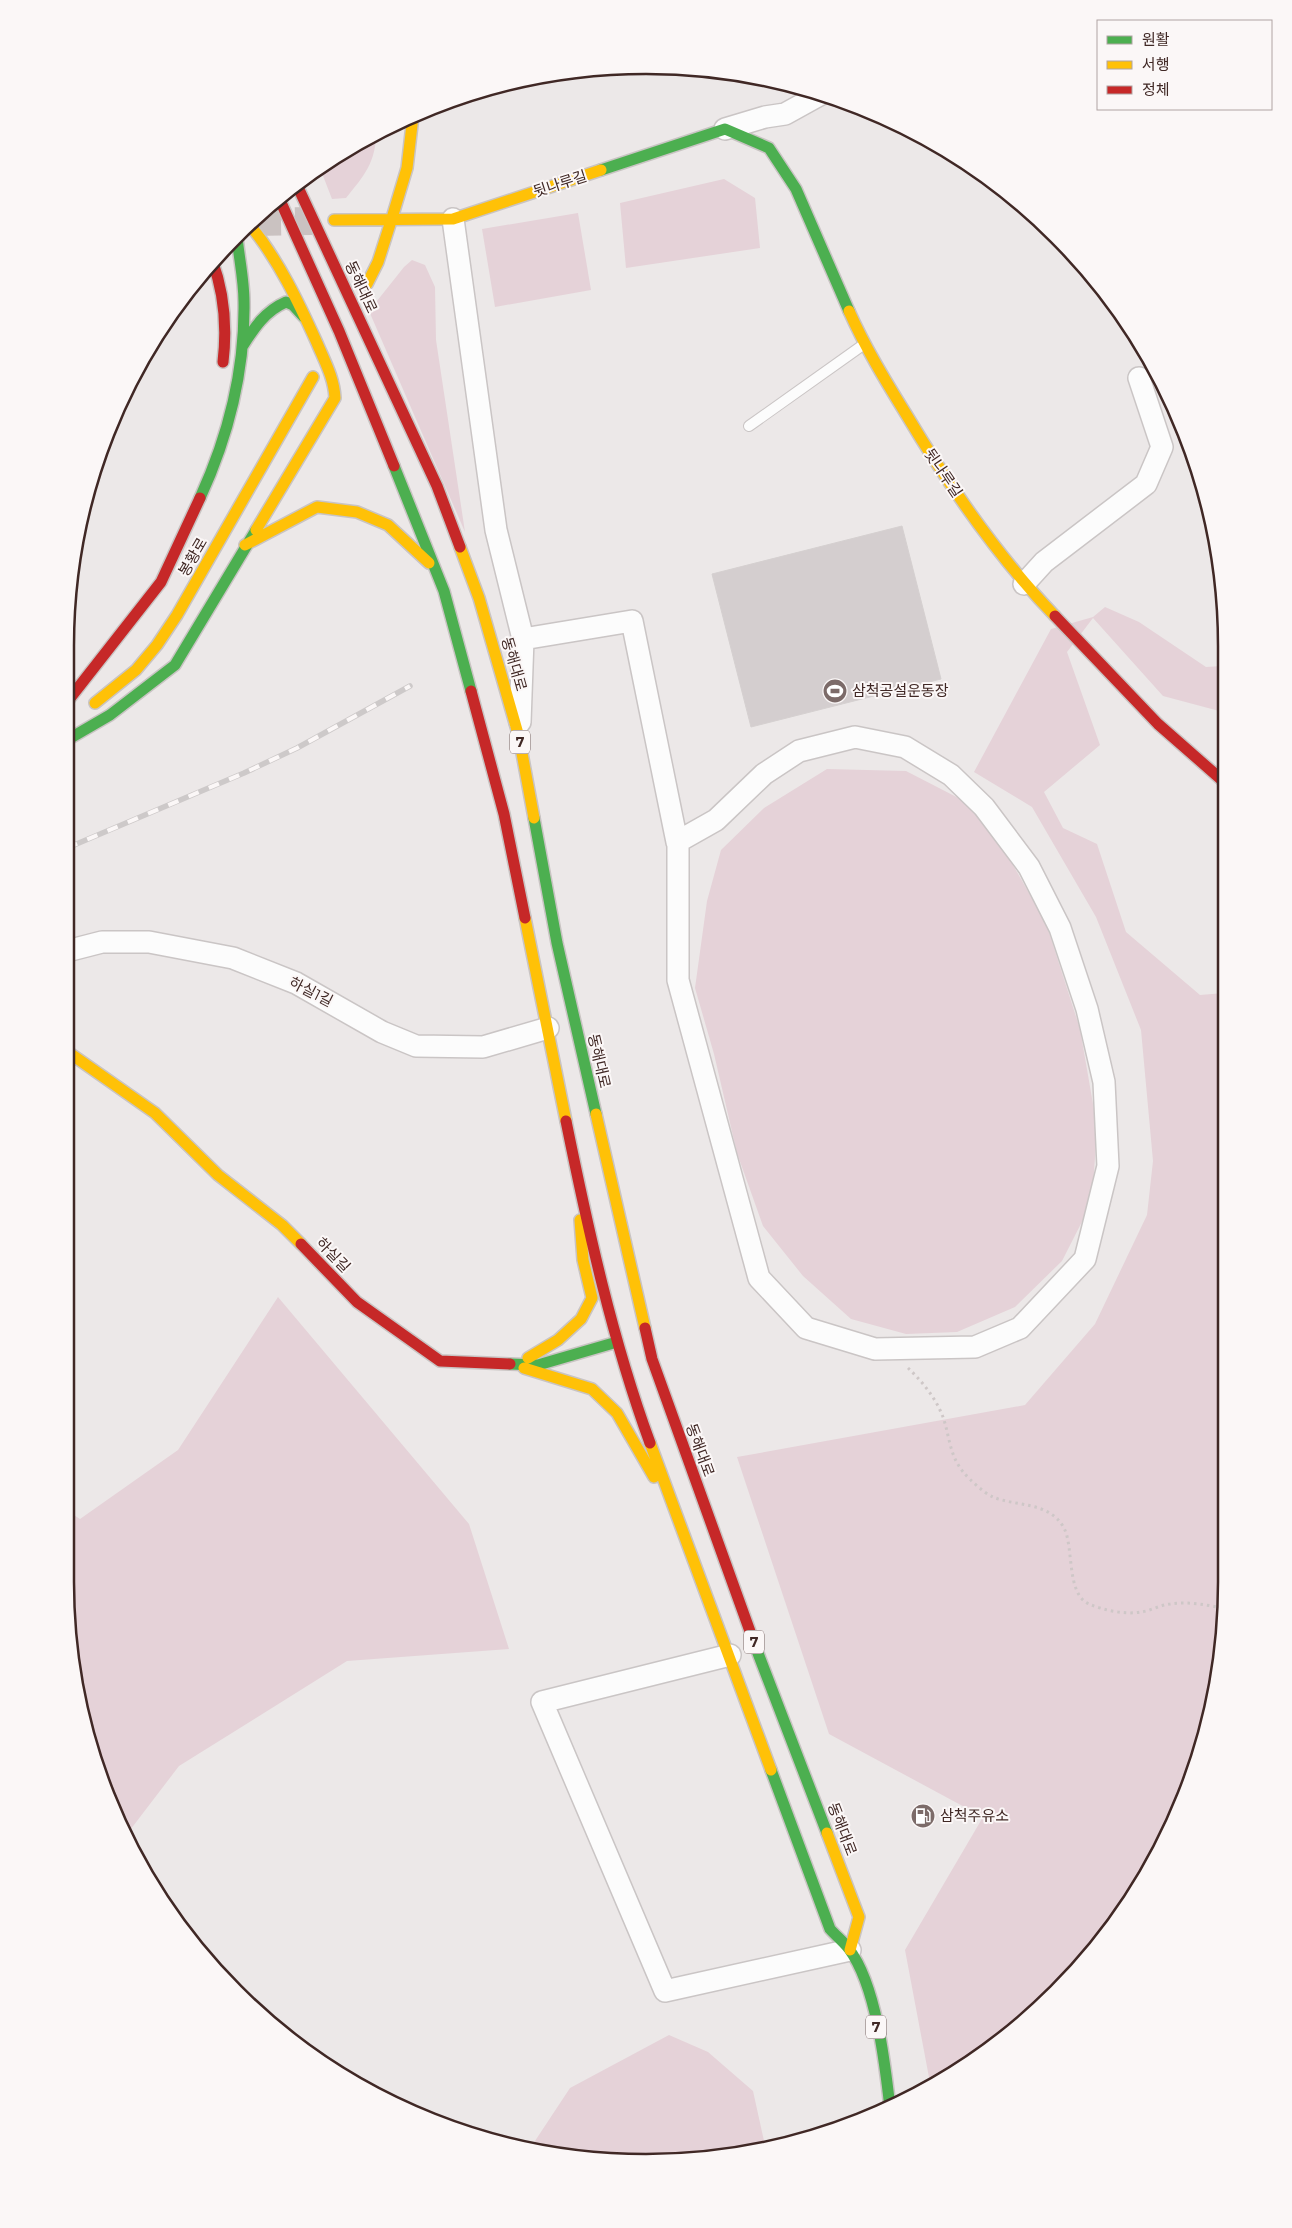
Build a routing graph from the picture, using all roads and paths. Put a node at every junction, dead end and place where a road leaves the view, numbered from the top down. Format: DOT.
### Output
graph roads {
  1 [pos="814,99"];
  2 [pos="413,124"];
  3 [pos="404,128"];
  4 [pos="725,129"];
  5 [pos="300,191"];
  6 [pos="282,205"];
  7 [pos="392,218"];
  8 [pos="453,219"];
  9 [pos="334,220"];
  10 [pos="254,229"];
  11 [pos="238,245"];
  12 [pos="216,269"];
  13 [pos="367,284"];
  14 [pos="304,317"];
  15 [pos="864,345"];
  16 [pos="242,347"];
  17 [pos="221,374"];
  18 [pos="313,377"];
  19 [pos="1139,378"];
  20 [pos="749,426"];
  21 [pos="213,432"];
  22 [pos="204,489"];
  23 [pos="245,545"];
  24 [pos="435,568"];
  25 [pos="1024,584"];
  26 [pos="523,639"];
  27 [pos="74,693"];
  28 [pos="90,708"];
  29 [pos="74,736"];
  30 [pos="519,737"];
  31 [pos="1218,777"];
  32 [pos="677,842"];
  33 [pos="74,949"];
  34 [pos="548,1028"];
  35 [pos="74,1056"];
  36 [pos="578,1181"];
  37 [pos="631,1337"];
  38 [pos="885,1348"];
  39 [pos="515,1365"];
  40 [pos="696,1564"];
  41 [pos="1217,1607"];
  42 [pos="730,1656"];
  43 [pos="850,1950"];
  44 [pos="889,2100"];
  1 -- 4 [label="street, 뒷나루길"];
  2 -- 7 [label="street"];
  3 -- 7 [label="street"];
  4 -- 8 [label="street, 뒷나루길"];
  4 -- 15 [label="street, 뒷나루길"];
  5 -- 30 [label="street, 동해대로 / 7"];
  6 -- 24 [label="street, 동해대로 / 7"];
  7 -- 8 [label="street, 뒷나루길"];
  7 -- 9 [label="street, 뒷나루길"];
  7 -- 13 [label="street"];
  8 -- 26 [label="street"];
  10 -- 14 [label="street"];
  11 -- 16 [label="street"];
  12 -- 17 [label="street"];
  14 -- 16 [label="street"];
  14 -- 23 [label="street"];
  15 -- 20 [label="lane"];
  15 -- 25 [label="street, 뒷나루길"];
  16 -- 22 [label="street"];
  18 -- 28 [label="street, 봉황로"];
  19 -- 25 [label="street"];
  21 -- 22 [label="street"];
  22 -- 27 [label="street"];
  23 -- 24 [label="street"];
  23 -- 29 [label="street"];
  24 -- 34 [label="street, 동해대로 / 7"];
  25 -- 31 [label="street, 뒷나루길"];
  26 -- 30 [label="street"];
  26 -- 32 [label="street"];
  30 -- 37 [label="street, 동해대로 / 7"];
  32 -- 38 [label="street"];
  32 -- 38 [label="street"];
  33 -- 34 [label="street, 하실1길"];
  34 -- 36 [label="street, 동해대로 / 7"];
  35 -- 39 [label="street, 하실길"];
  36 -- 37 [label="street, 동해대로 / 7"];
  36 -- 39 [label="street"];
  37 -- 39 [label="street, 하실길"];
  37 -- 40 [label="street, 동해대로 / 7"];
  37 -- 43 [label="street, 동해대로 / 7"];
  38 -- 41 [label="path"];
  39 -- 40 [label="street"];
  40 -- 42 [label="street, 동해대로 / 7"];
  42 -- 43 [label="street, 동해대로 / 7"];
  42 -- 43 [label="street"];
  43 -- 44 [label="street, 동해대로 / 7"];
}
